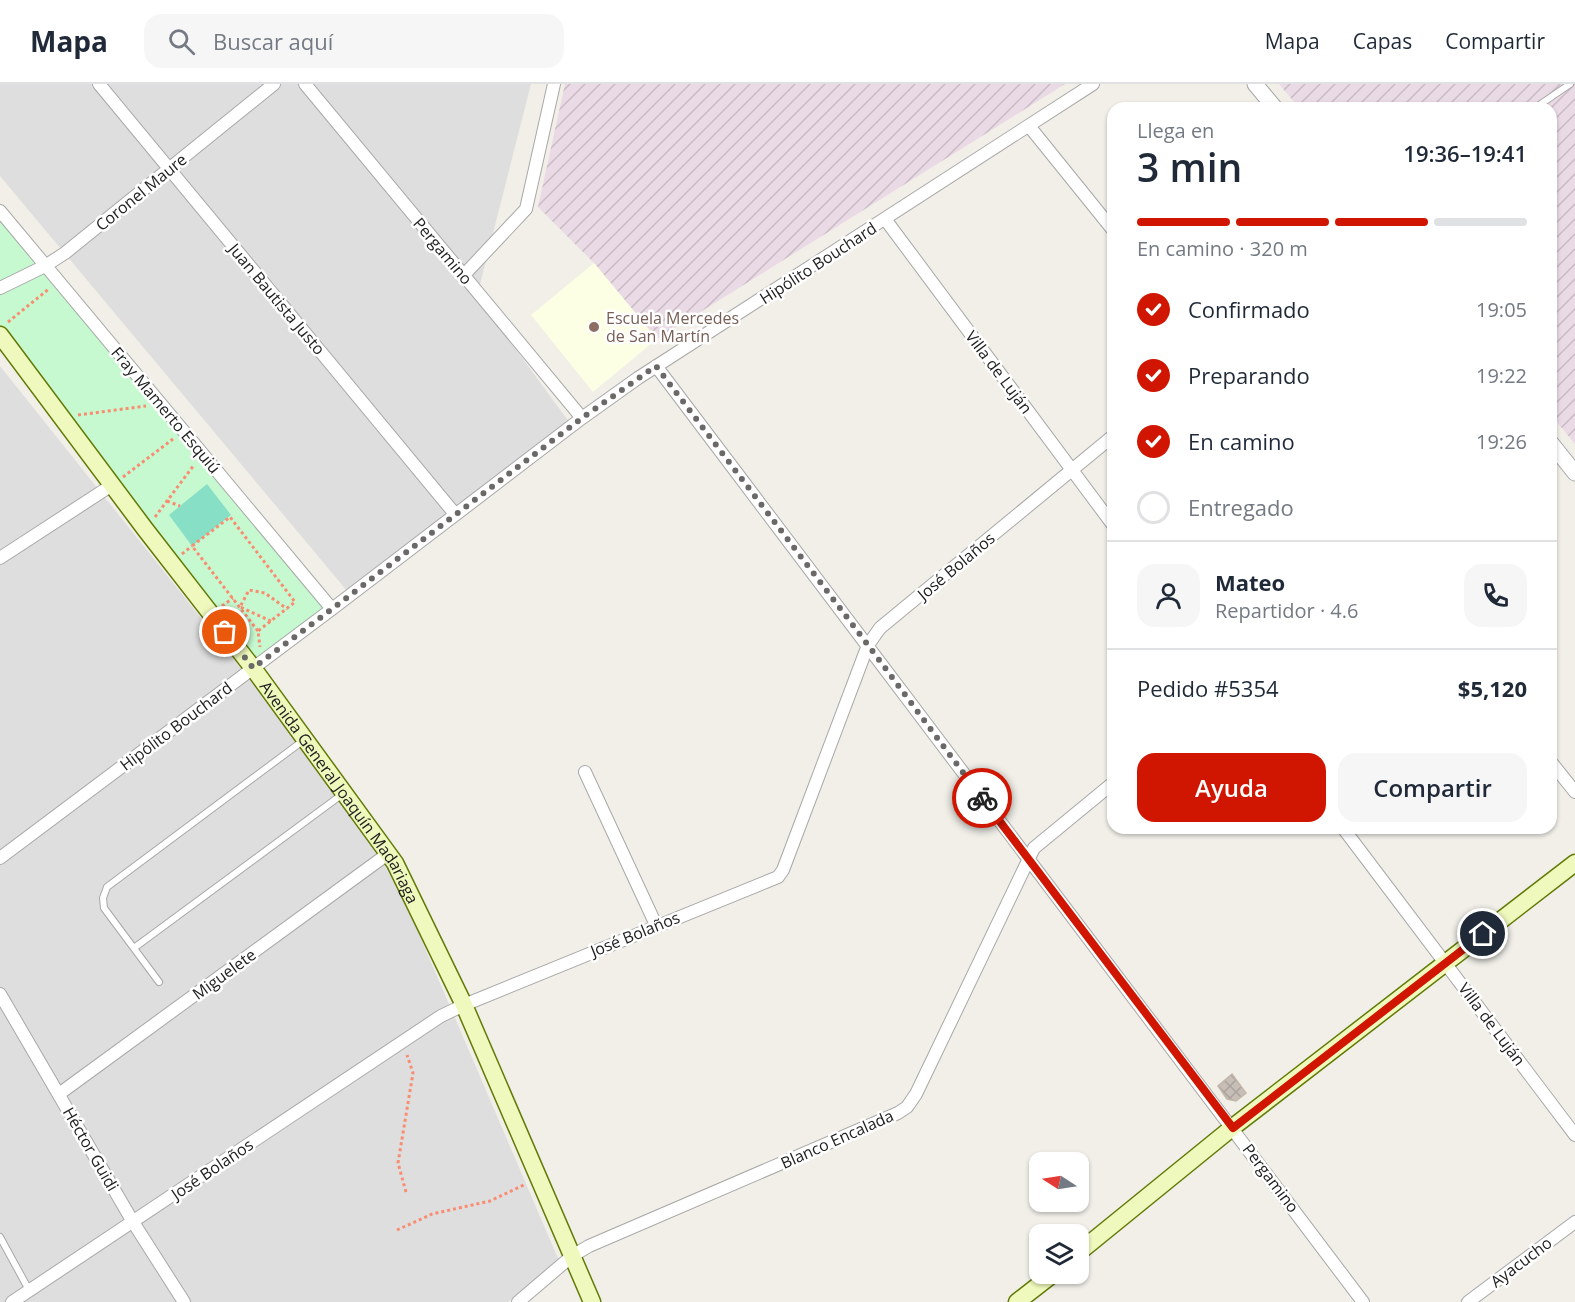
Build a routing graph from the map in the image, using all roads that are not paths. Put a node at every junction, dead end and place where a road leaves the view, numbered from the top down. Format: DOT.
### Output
graph roads {
  1 [pos="99,84"];
  2 [pos="274,84"];
  3 [pos="305,84"];
  4 [pos="554,84"];
  5 [pos="1093,84"];
  6 [pos="1255,84"];
  7 [pos="1570,84"];
  8 [pos="1270,102"];
  9 [pos="1544,102"];
  10 [pos="1029,126"];
  11 [pos="170,169"];
  12 [pos="0,211"];
  13 [pos="885,219"];
  14 [pos="1107,223"];
  15 [pos="45,267"];
  16 [pos="463,276"];
  17 [pos="0,288"];
  18 [pos="0,335"];
  19 [pos="656,366"];
  20 [pos="582,418"];
  21 [pos="1107,441"];
  22 [pos="1557,450"];
  23 [pos="1071,470"];
  24 [pos="1575,473"];
  25 [pos="112,485"];
  26 [pos="455,514"];
  27 [pos="1107,517"];
  28 [pos="0,558"];
  29 [pos="332,609"];
  30 [pos="868,645"];
  31 [pos="257,664"];
  32 [pos="304,740"];
  33 [pos="1557,770"];
  34 [pos="585,772"];
  35 [pos="1107,788"];
  36 [pos="1575,792"];
  37 [pos="345,793"];
  38 [pos="1349,834"];
  39 [pos="389,853"];
  40 [pos="0,858"];
  41 [pos="1028,860"];
  42 [pos="1575,863"];
  43 [pos="656,925"];
  44 [pos="134,948"];
  45 [pos="1447,963"];
  46 [pos="159,982"];
  47 [pos="0,994"];
  48 [pos="464,1005"];
  49 [pos="59,1095"];
  50 [pos="1233,1128"];
  51 [pos="1575,1135"];
  52 [pos="133,1222"];
  53 [pos="1575,1222"];
  54 [pos="0,1237"];
  55 [pos="1089,1244"];
  56 [pos="572,1256"];
  57 [pos="1041,1284"];
  58 [pos="29,1291"];
  59 [pos="1023,1300"];
  60 [pos="12,1302"];
  61 [pos="184,1302"];
  62 [pos="518,1302"];
  63 [pos="592,1302"];
  64 [pos="1364,1302"];
  65 [pos="1468,1302"];
  1 -- 11 [label="street, Juan Bautista Justo"];
  2 -- 11 [label="street, Coronel Maure"];
  3 -- 16 [label="street, Pergamino"];
  4 -- 16 [label="street"];
  5 -- 10 [label="street, Hipólito Bouchard"];
  6 -- 8 [label="street"];
  7 -- 9 [label="lane"];
  10 -- 13 [label="street, Hipólito Bouchard"];
  10 -- 14 [label="street"];
  11 -- 15 [label="street, Coronel Maure"];
  11 -- 26 [label="street, Juan Bautista Justo"];
  12 -- 15 [label="street, Fray Mamerto Esquiú"];
  13 -- 19 [label="street, Hipólito Bouchard"];
  13 -- 23 [label="street, Villa de Luján"];
  15 -- 17 [label="street, Coronel Maure"];
  15 -- 29 [label="street, Fray Mamerto Esquiú"];
  16 -- 20 [label="street, Pergamino"];
  18 -- 25 [label="main road, Avenida General Joaquín Madariaga"];
  19 -- 20 [label="street, Hipólito Bouchard"];
  19 -- 30 [label="street, Pergamino"];
  20 -- 26 [label="street, Hipólito Bouchard"];
  21 -- 23 [label="street, José Bolaños"];
  22 -- 24 [label="street"];
  23 -- 27 [label="street, Villa de Luján"];
  23 -- 30 [label="street, José Bolaños"];
  25 -- 28 [label="street"];
  25 -- 31 [label="main road, Avenida General Joaquín Madariaga"];
  26 -- 29 [label="street, Hipólito Bouchard"];
  29 -- 31 [label="street, Hipólito Bouchard"];
  30 -- 41 [label="street, Pergamino"];
  30 -- 43 [label="street, José Bolaños"];
  31 -- 32 [label="main road, Avenida General Joaquín Madariaga"];
  31 -- 40 [label="street, Hipólito Bouchard"];
  32 -- 37 [label="main road, Avenida General Joaquín Madariaga"];
  32 -- 44 [label="lane"];
  33 -- 36 [label="street"];
  34 -- 43 [label="street"];
  35 -- 41 [label="street, Blanco Encalada"];
  37 -- 39 [label="main road, Avenida General Joaquín Madariaga"];
  37 -- 44 [label="lane"];
  38 -- 45 [label="street, Villa de Luján"];
  39 -- 48 [label="main road, Avenida General Joaquín Madariaga"];
  39 -- 49 [label="street, Miguelete"];
  41 -- 50 [label="street, Pergamino"];
  41 -- 56 [label="street, Blanco Encalada"];
  42 -- 45 [label="main road"];
  43 -- 48 [label="street, José Bolaños"];
  44 -- 46 [label="lane"];
  45 -- 50 [label="main road"];
  45 -- 51 [label="street, Villa de Luján"];
  47 -- 49 [label="street, Héctor Guidi"];
  48 -- 52 [label="street, José Bolaños"];
  48 -- 56 [label="main road, Avenida General Joaquín Madariaga"];
  49 -- 52 [label="street, Héctor Guidi"];
  50 -- 55 [label="main road"];
  50 -- 64 [label="street, Pergamino"];
  52 -- 58 [label="street, José Bolaños"];
  52 -- 61 [label="street, Héctor Guidi"];
  53 -- 65 [label="street, Ayacucho"];
  54 -- 58 [label="lane"];
  56 -- 62 [label="street, Blanco Encalada"];
  56 -- 63 [label="main road, Avenida General Joaquín Madariaga"];
  57 -- 59 [label="main road"];
  58 -- 60 [label="street, José Bolaños"];
}
